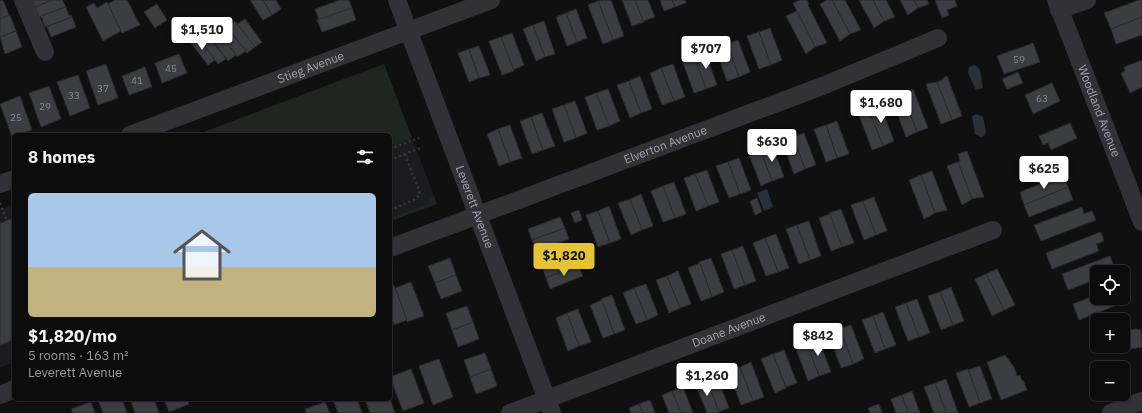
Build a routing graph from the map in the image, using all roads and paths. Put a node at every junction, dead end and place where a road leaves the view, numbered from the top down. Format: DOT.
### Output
graph roads {
  1 [pos="23,0"];
  2 [pos="397,0"];
  3 [pos="491,0"];
  4 [pos="1087,0"];
  5 [pos="1058,5"];
  6 [pos="408,31"];
  7 [pos="938,38"];
  8 [pos="45,52"];
  9 [pos="135,133"];
  10 [pos="419,138"];
  11 [pos="423,147"];
  12 [pos="392,148"];
  13 [pos="405,154"];
  14 [pos="392,159"];
  15 [pos="12,180"];
  16 [pos="0,184"];
  17 [pos="0,203"];
  18 [pos="392,209"];
  19 [pos="478,215"];
  20 [pos="7,221"];
  21 [pos="1142,222"];
  22 [pos="993,230"];
  23 [pos="392,247"];
  24 [pos="12,390"];
  25 [pos="0,395"];
  26 [pos="1142,401"];
  27 [pos="550,406"];
  28 [pos="510,413"];
  29 [pos="1111,413"];
  1 -- 8 [label="street"];
  2 -- 6 [label="street, Leverett Avenue"];
  3 -- 6 [label="street, Stieg Avenue"];
  4 -- 5 [label="street"];
  5 -- 21 [label="street, Woodland Avenue"];
  6 -- 9 [label="street, Stieg Avenue"];
  6 -- 19 [label="street, Leverett Avenue"];
  7 -- 19 [label="street, Elverton Avenue"];
  10 -- 12 [label="path"];
  11 -- 13 [label="path"];
  13 -- 14 [label="path"];
  13 -- 18 [label="path"];
  15 -- 16 [label="street"];
  17 -- 20 [label="path"];
  19 -- 23 [label="street, Elverton Avenue"];
  19 -- 27 [label="street, Leverett Avenue"];
  22 -- 27 [label="street, Doane Avenue"];
  24 -- 25 [label="street"];
  26 -- 29 [label="street"];
  27 -- 28 [label="street, Doane Avenue"];
}
